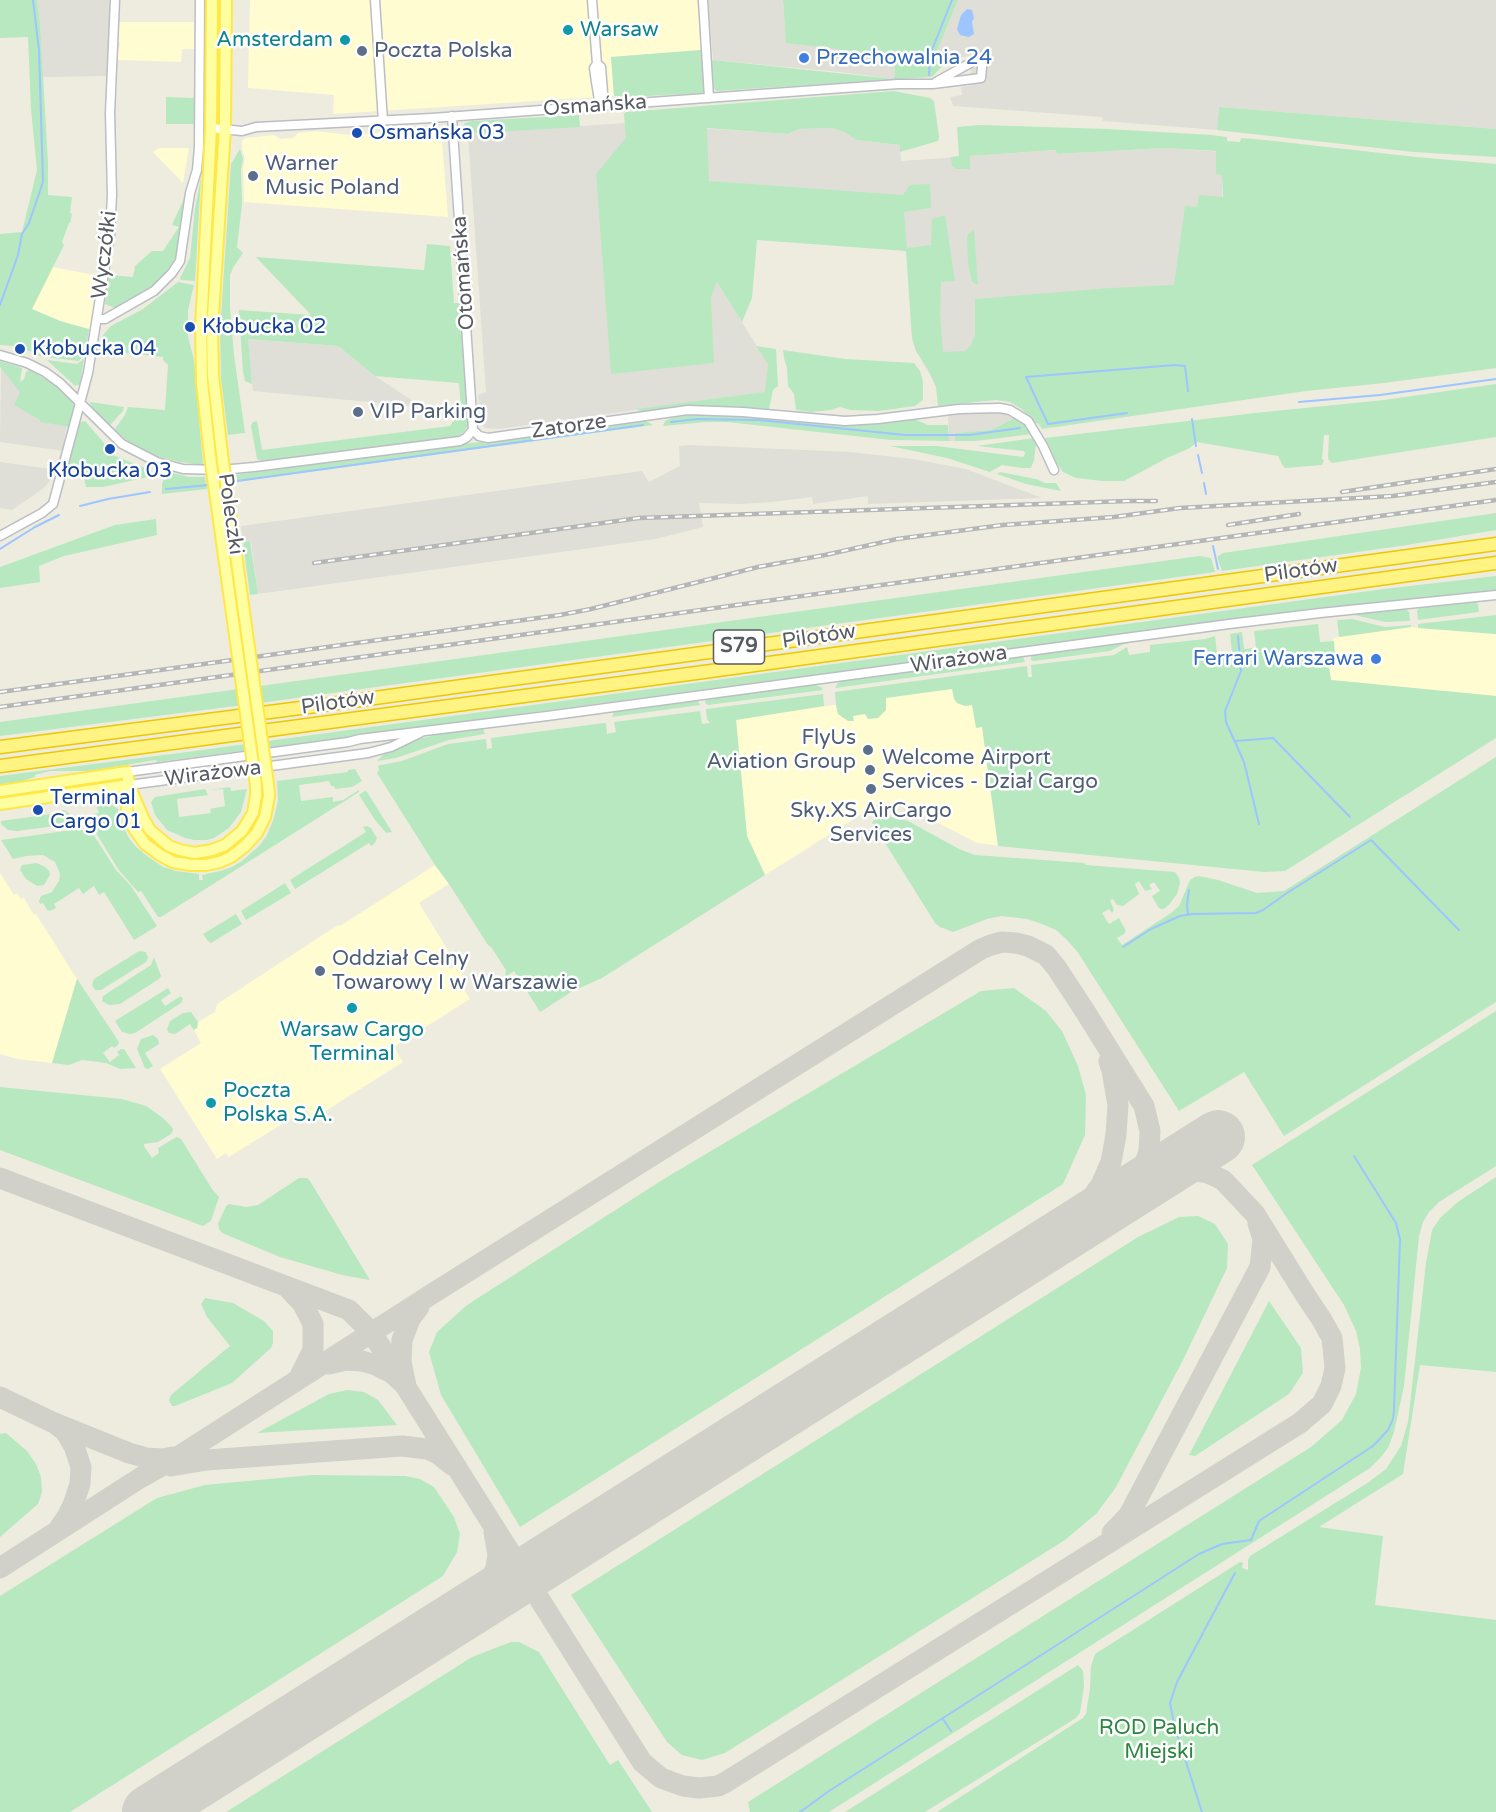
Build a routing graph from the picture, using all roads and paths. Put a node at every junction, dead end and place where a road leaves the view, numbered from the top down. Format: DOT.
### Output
graph roads {
  1 [pos="116,0"];
  2 [pos="200,0"];
  3 [pos="212,0"];
  4 [pos="226,0"];
  5 [pos="375,0"];
  6 [pos="592,0"];
  7 [pos="703,0"];
  8 [pos="933,84"];
  9 [pos="709,98"];
  10 [pos="600,103"];
  11 [pos="452,116"];
  12 [pos="383,121"];
  13 [pos="211,128"];
  14 [pos="225,128"];
  15 [pos="97,320"];
  16 [pos="0,356"];
  17 [pos="80,403"];
  18 [pos="473,430"];
  19 [pos="1054,470"];
  20 [pos="0,536"];
  21 [pos="1496,544"];
  22 [pos="1496,563"];
  23 [pos="1496,595"];
  24 [pos="423,732"];
  25 [pos="0,747"];
  26 [pos="0,766"];
  27 [pos="127,772"];
  28 [pos="129,785"];
  29 [pos="0,791"];
  30 [pos="0,804"];
  1 -- 15 [label="street, Wyczółki"];
  2 -- 15 [label="street"];
  3 -- 13 [label="main road, Poleczki"];
  4 -- 14 [label="main road, Poleczki"];
  5 -- 12 [label="street"];
  6 -- 10 [label="street"];
  7 -- 9 [label="street"];
  8 -- 8 [label="street, Osmańska"];
  8 -- 9 [label="street, Osmańska"];
  9 -- 10 [label="street, Osmańska"];
  10 -- 11 [label="street, Osmańska"];
  11 -- 12 [label="street, Osmańska"];
  11 -- 18 [label="street, Otomańska"];
  12 -- 14 [label="street, Osmańska"];
  13 -- 14 [label="street, Osmańska"];
  13 -- 28 [label="main road, Poleczki, bridge"];
  14 -- 28 [label="main road, Poleczki, bridge"];
  15 -- 17 [label="street, Wyczółki"];
  16 -- 17 [label="street"];
  17 -- 18 [label="street"];
  17 -- 20 [label="street, Wyczółki"];
  18 -- 19 [label="street, Zatorze"];
  21 -- 25 [label="highway, Pilotów / S79"];
  22 -- 26 [label="highway, Pilotów / S79"];
  23 -- 24 [label="street, Wirażowa"];
  24 -- 27 [label="street, Wirażowa"];
  24 -- 28 [label="street, Wirażowa"];
  27 -- 28 [label="main road, Poleczki"];
  27 -- 29 [label="main road, Wirażowa"];
  28 -- 30 [label="main road, Wirażowa"];
}
